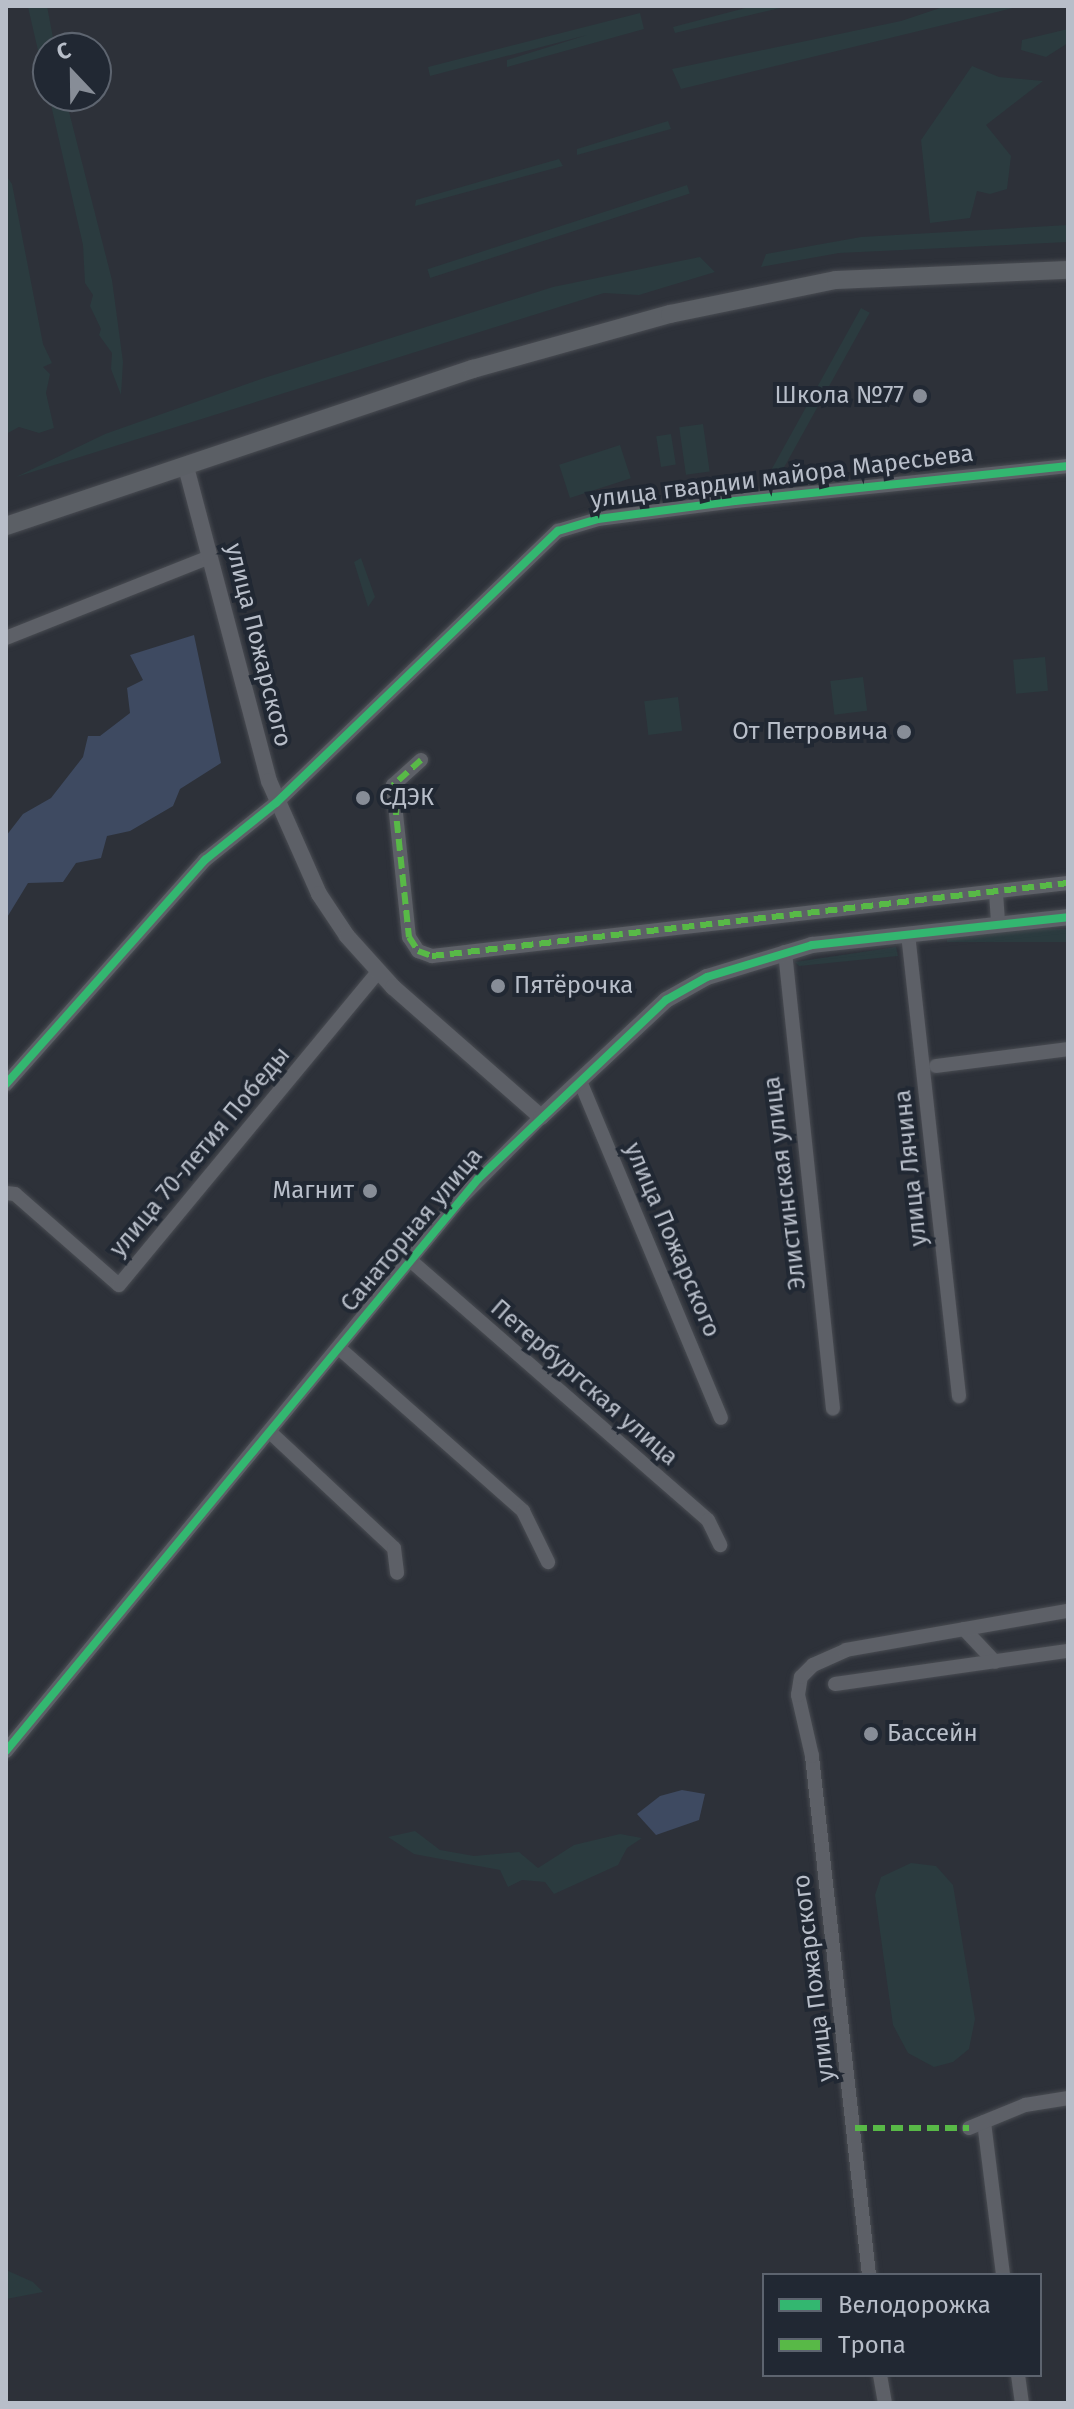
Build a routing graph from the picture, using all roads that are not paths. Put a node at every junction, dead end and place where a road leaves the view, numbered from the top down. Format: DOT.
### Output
graph roads {
  1 [pos="1068,270"];
  2 [pos="1068,466"];
  3 [pos="186,467"];
  4 [pos="6,526"];
  5 [pos="210,557"];
  6 [pos="6,638"];
  7 [pos="421,760"];
  8 [pos="276,803"];
  9 [pos="1068,883"];
  10 [pos="996,893"];
  11 [pos="1068,917"];
  12 [pos="998,925"];
  13 [pos="908,934"];
  14 [pos="785,952"];
  15 [pos="378,972"];
  16 [pos="1068,1049"];
  17 [pos="936,1066"];
  18 [pos="580,1081"];
  19 [pos="6,1084"];
  20 [pos="541,1117"];
  21 [pos="6,1193"];
  22 [pos="410,1260"];
  23 [pos="339,1348"];
  24 [pos="959,1396"];
  25 [pos="833,1408"];
  26 [pos="721,1418"];
  27 [pos="271,1433"];
  28 [pos="720,1545"];
  29 [pos="548,1562"];
  30 [pos="397,1573"];
  31 [pos="1068,1611"];
  32 [pos="964,1629"];
  33 [pos="1068,1651"];
  34 [pos="995,1662"];
  35 [pos="835,1684"];
  36 [pos="6,1751"];
  37 [pos="1068,2098"];
  38 [pos="984,2122"];
  39 [pos="969,2128"];
  40 [pos="869,2273"];
  41 [pos="1003,2273"];
  42 [pos="880,2377"];
  43 [pos="1018,2377"];
  44 [pos="885,2403"];
  45 [pos="1022,2403"];
  1 -- 3 [label="main road"];
  2 -- 8 [label="street, улица гвардии майора Маресьева"];
  3 -- 4 [label="main road"];
  3 -- 5 [label="street, улица Пожарского"];
  5 -- 6 [label="street"];
  5 -- 8 [label="street, улица Пожарского"];
  7 -- 10 [label="street"];
  8 -- 15 [label="street, улица Пожарского"];
  8 -- 19 [label="street, улица гвардии майора Маресьева"];
  9 -- 10 [label="street"];
  10 -- 12 [label="street"];
  11 -- 12 [label="street, Санаторная улица"];
  12 -- 13 [label="street, Санаторная улица"];
  13 -- 14 [label="street, Санаторная улица"];
  13 -- 24 [label="street, улица Лячина"];
  14 -- 18 [label="street, Санаторная улица"];
  14 -- 25 [label="street, Элистинская улица"];
  15 -- 20 [label="street, улица Пожарского"];
  15 -- 21 [label="street, улица 70-летия Победы"];
  16 -- 17 [label="street"];
  18 -- 20 [label="street, Санаторная улица"];
  18 -- 26 [label="street, улица Пожарского"];
  20 -- 22 [label="street, Санаторная улица"];
  22 -- 23 [label="street, Санаторная улица"];
  22 -- 28 [label="street, Петербургская улица"];
  23 -- 27 [label="street, Санаторная улица"];
  23 -- 29 [label="street"];
  27 -- 30 [label="street"];
  27 -- 36 [label="street, Санаторная улица"];
  31 -- 32 [label="street"];
  32 -- 34 [label="street"];
  32 -- 40 [label="street, улица Пожарского"];
  33 -- 34 [label="street"];
  34 -- 35 [label="street"];
  37 -- 38 [label="street"];
  38 -- 39 [label="street"];
  38 -- 41 [label="street"];
  42 -- 44 [label="street"];
  43 -- 45 [label="street"];
}
